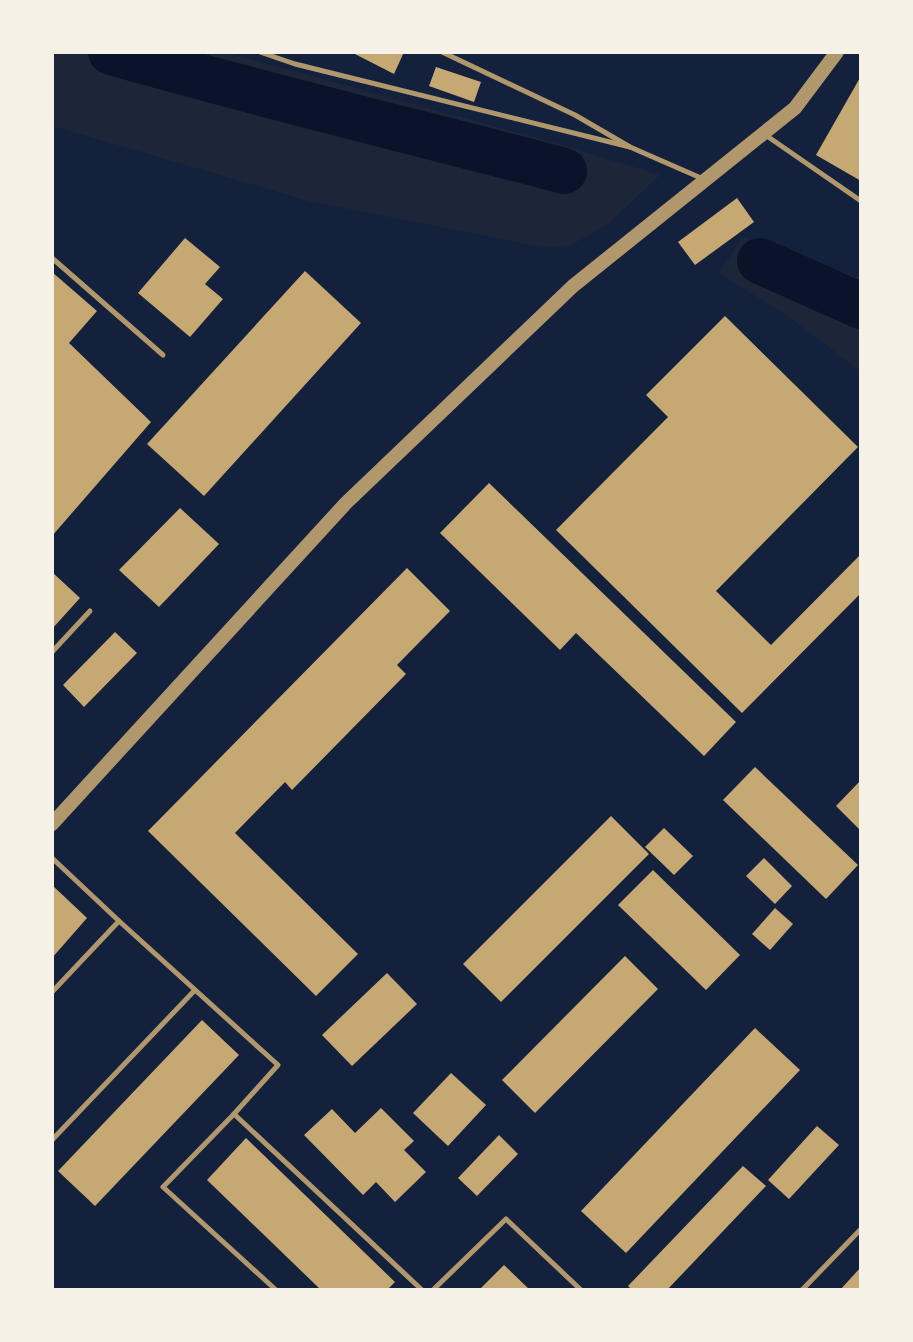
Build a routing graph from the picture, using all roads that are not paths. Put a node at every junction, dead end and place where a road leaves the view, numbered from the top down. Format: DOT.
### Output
graph roads {
  1 [pos="260,52"];
  2 [pos="442,52"];
  3 [pos="837,52"];
  4 [pos="763,134"];
  5 [pos="630,147"];
  6 [pos="706,180"];
  7 [pos="861,201"];
  8 [pos="52,258"];
  9 [pos="163,355"];
  10 [pos="90,611"];
  11 [pos="52,652"];
  12 [pos="52,824"];
  13 [pos="52,858"];
  14 [pos="119,921"];
  15 [pos="195,990"];
  16 [pos="52,992"];
  17 [pos="234,1114"];
  18 [pos="52,1140"];
  19 [pos="861,1229"];
  20 [pos="276,1290"];
  21 [pos="422,1290"];
  22 [pos="433,1290"];
  23 [pos="581,1290"];
  24 [pos="802,1290"];
  1 -- 5 [label="lane"];
  2 -- 5 [label="lane"];
  3 -- 4 [label="street"];
  4 -- 6 [label="street"];
  4 -- 7 [label="lane"];
  5 -- 6 [label="lane"];
  6 -- 12 [label="street"];
  8 -- 9 [label="lane"];
  10 -- 11 [label="lane"];
  13 -- 14 [label="lane"];
  14 -- 15 [label="lane"];
  14 -- 16 [label="lane"];
  15 -- 17 [label="lane"];
  15 -- 18 [label="lane"];
  17 -- 20 [label="lane"];
  17 -- 21 [label="lane"];
  19 -- 24 [label="lane"];
  22 -- 23 [label="lane"];
}
